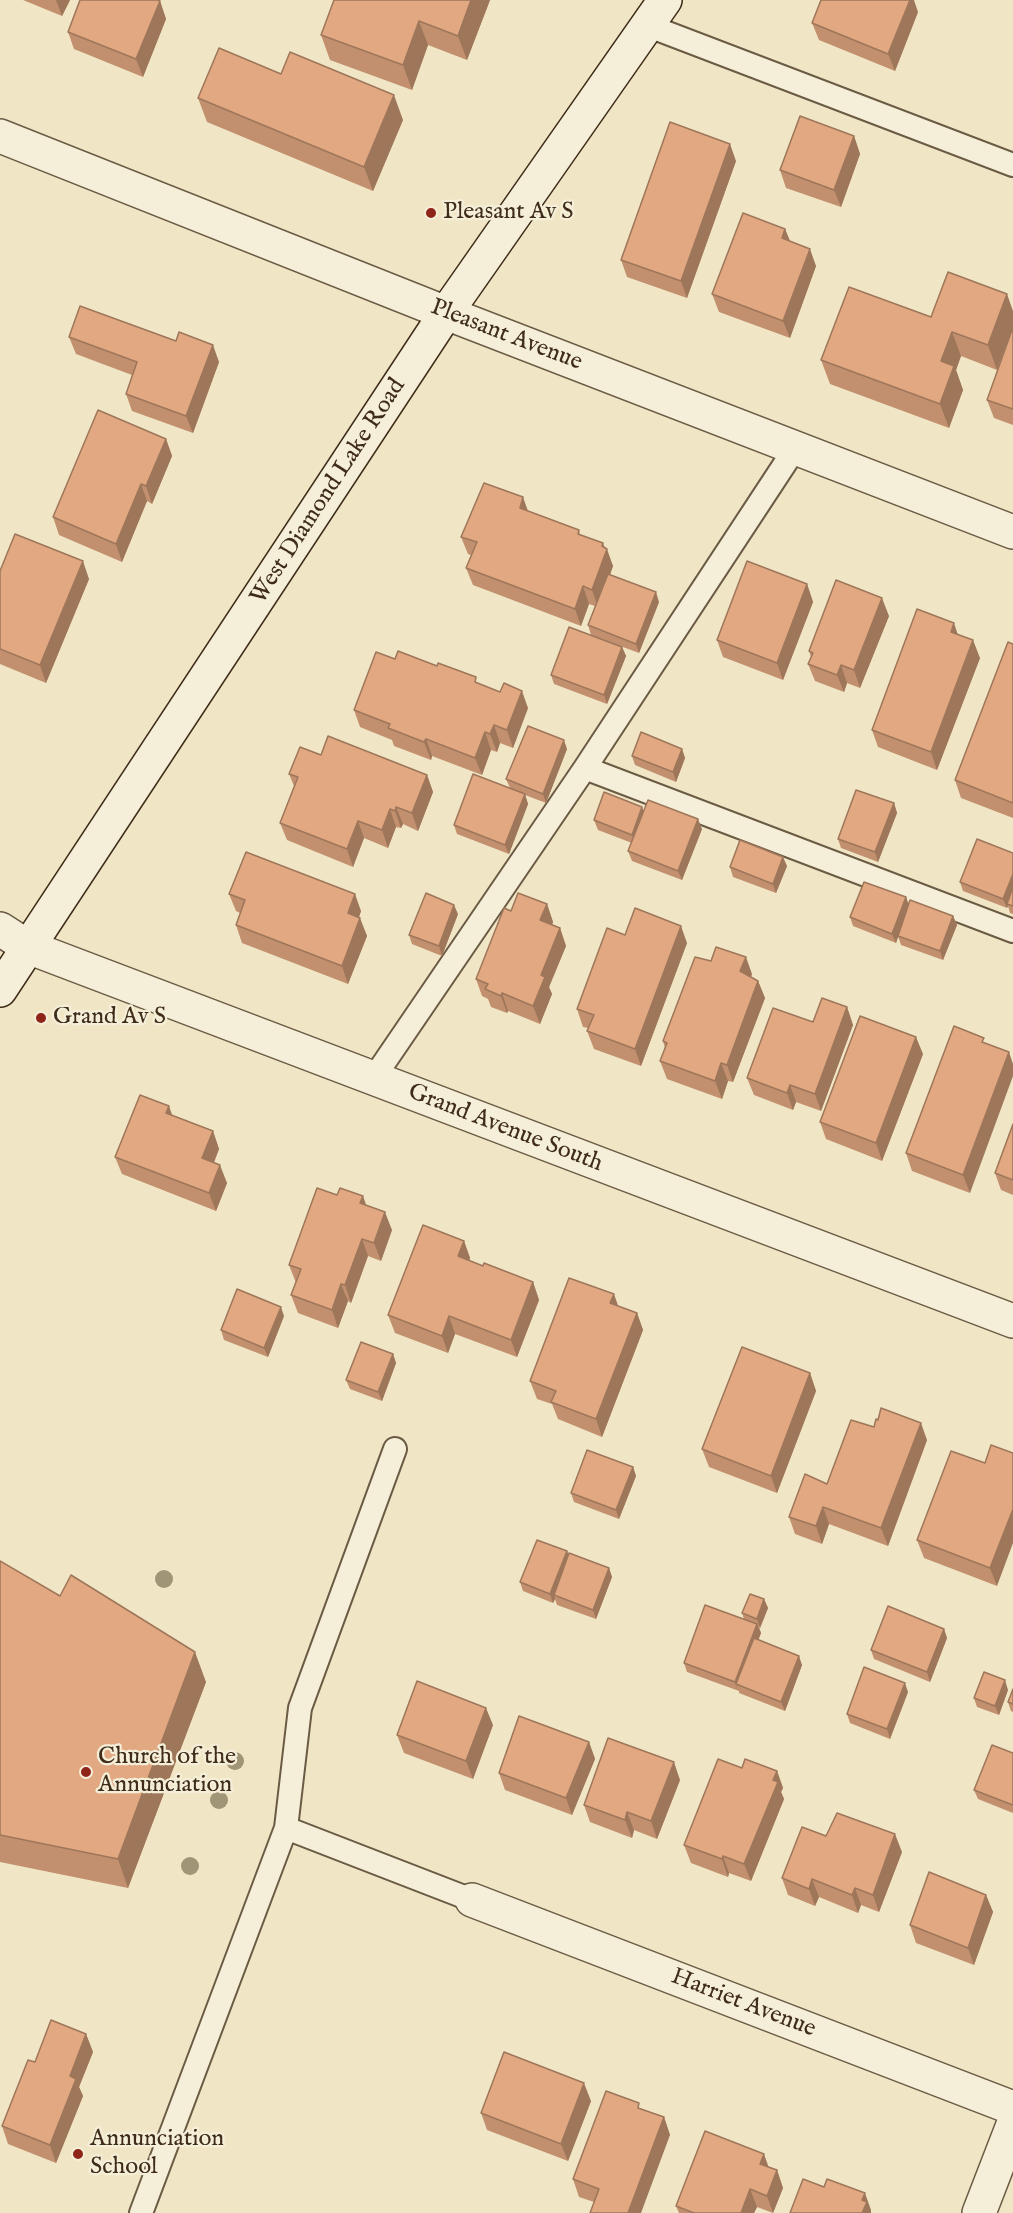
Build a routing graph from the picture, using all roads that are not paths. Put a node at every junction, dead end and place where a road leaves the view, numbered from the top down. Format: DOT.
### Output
graph roads {
  1 [pos="657,13"];
  2 [pos="0,136"];
  3 [pos="1013,165"];
  4 [pos="446,313"];
  5 [pos="796,447"];
  6 [pos="1013,532"];
  7 [pos="585,768"];
  8 [pos="0,929"];
  9 [pos="1013,931"];
  10 [pos="28,948"];
  11 [pos="0,990"];
  12 [pos="373,1079"];
  13 [pos="1013,1321"];
  14 [pos="394,1449"];
  15 [pos="286,1828"];
  16 [pos="472,1900"];
  17 [pos="1013,2108"];
  18 [pos="1013,2125"];
  19 [pos="141,2213"];
  20 [pos="979,2213"];
  1 -- 3 [label="lane"];
  1 -- 4 [label="street, West Diamond Lake Road"];
  2 -- 4 [label="street, Pleasant Avenue"];
  4 -- 5 [label="street, Pleasant Avenue"];
  4 -- 10 [label="street, West Diamond Lake Road"];
  5 -- 6 [label="street, Pleasant Avenue"];
  5 -- 7 [label="lane"];
  7 -- 9 [label="lane"];
  7 -- 12 [label="lane"];
  8 -- 10 [label="street, Grand Avenue South"];
  10 -- 11 [label="street, West Diamond Lake Road"];
  10 -- 12 [label="street, Grand Avenue South"];
  12 -- 13 [label="street, Grand Avenue South"];
  14 -- 15 [label="lane"];
  15 -- 16 [label="lane"];
  15 -- 19 [label="lane"];
  16 -- 17 [label="street, Harriet Avenue"];
  18 -- 20 [label="street"];
}
